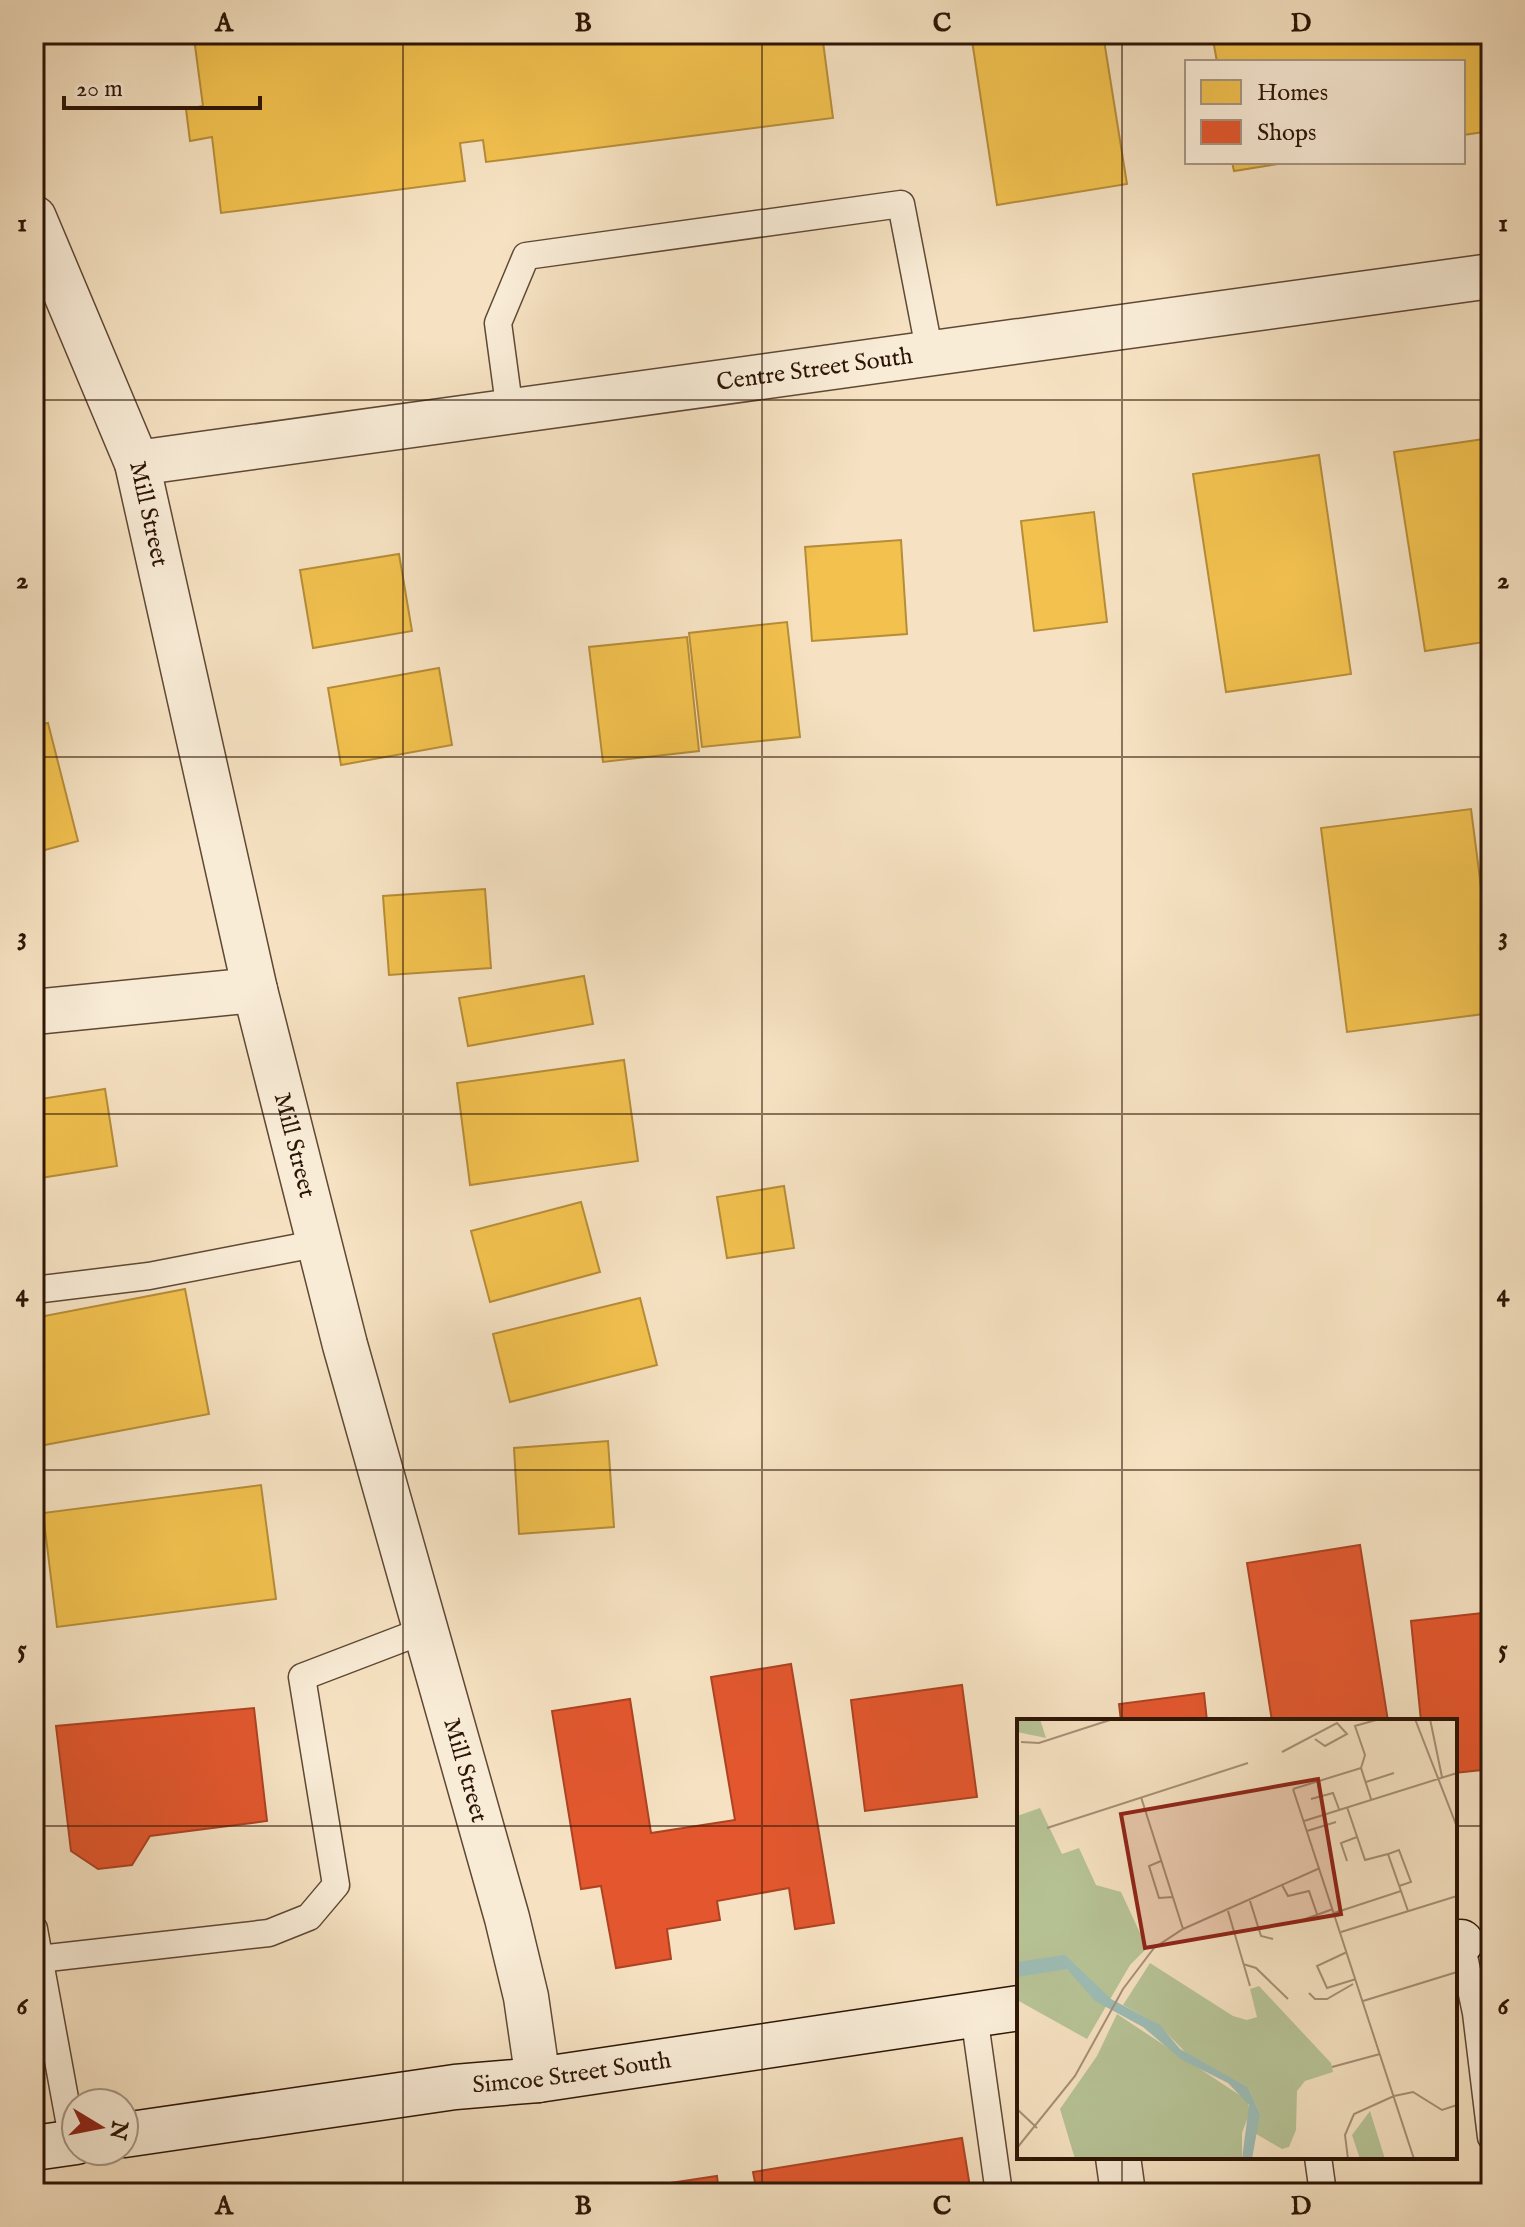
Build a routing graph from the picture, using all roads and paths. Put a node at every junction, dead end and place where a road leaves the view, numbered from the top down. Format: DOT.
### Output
graph roads {
  1 [pos="34,218"];
  2 [pos="1491,276"];
  3 [pos="930,354"];
  4 [pos="510,412"];
  5 [pos="137,463"];
  6 [pos="255,990"];
  7 [pos="34,1012"];
  8 [pos="320,1243"];
  9 [pos="34,1290"];
  10 [pos="425,1630"];
  11 [pos="34,1929"];
  12 [pos="1458,1942"];
  13 [pos="39,1959"];
  14 [pos="1017,2008"];
  15 [pos="974,2015"];
  16 [pos="538,2080"];
  17 [pos="140,2133"];
  18 [pos="60,2136"];
  19 [pos="1491,2137"];
  20 [pos="1118,2159"];
  21 [pos="1318,2159"];
  22 [pos="999,2193"];
  23 [pos="1123,2193"];
  24 [pos="1323,2193"];
  1 -- 5 [label="street, Mill Street"];
  2 -- 3 [label="street, Centre Street South"];
  3 -- 4 [label="street, Centre Street South"];
  3 -- 4 [label="lane"];
  4 -- 5 [label="street, Centre Street South"];
  5 -- 6 [label="street, Mill Street"];
  6 -- 7 [label="street"];
  6 -- 8 [label="street, Mill Street"];
  8 -- 9 [label="lane"];
  8 -- 10 [label="street, Mill Street"];
  10 -- 13 [label="lane"];
  10 -- 16 [label="street, Mill Street"];
  11 -- 13 [label="lane"];
  12 -- 19 [label="lane"];
  13 -- 18 [label="lane"];
  14 -- 15 [label="street, Simcoe Street South"];
  15 -- 16 [label="street, Simcoe Street South"];
  15 -- 22 [label="lane"];
  16 -- 17 [label="street, Simcoe Street South"];
  20 -- 23 [label="street"];
  21 -- 24 [label="lane"];
}
